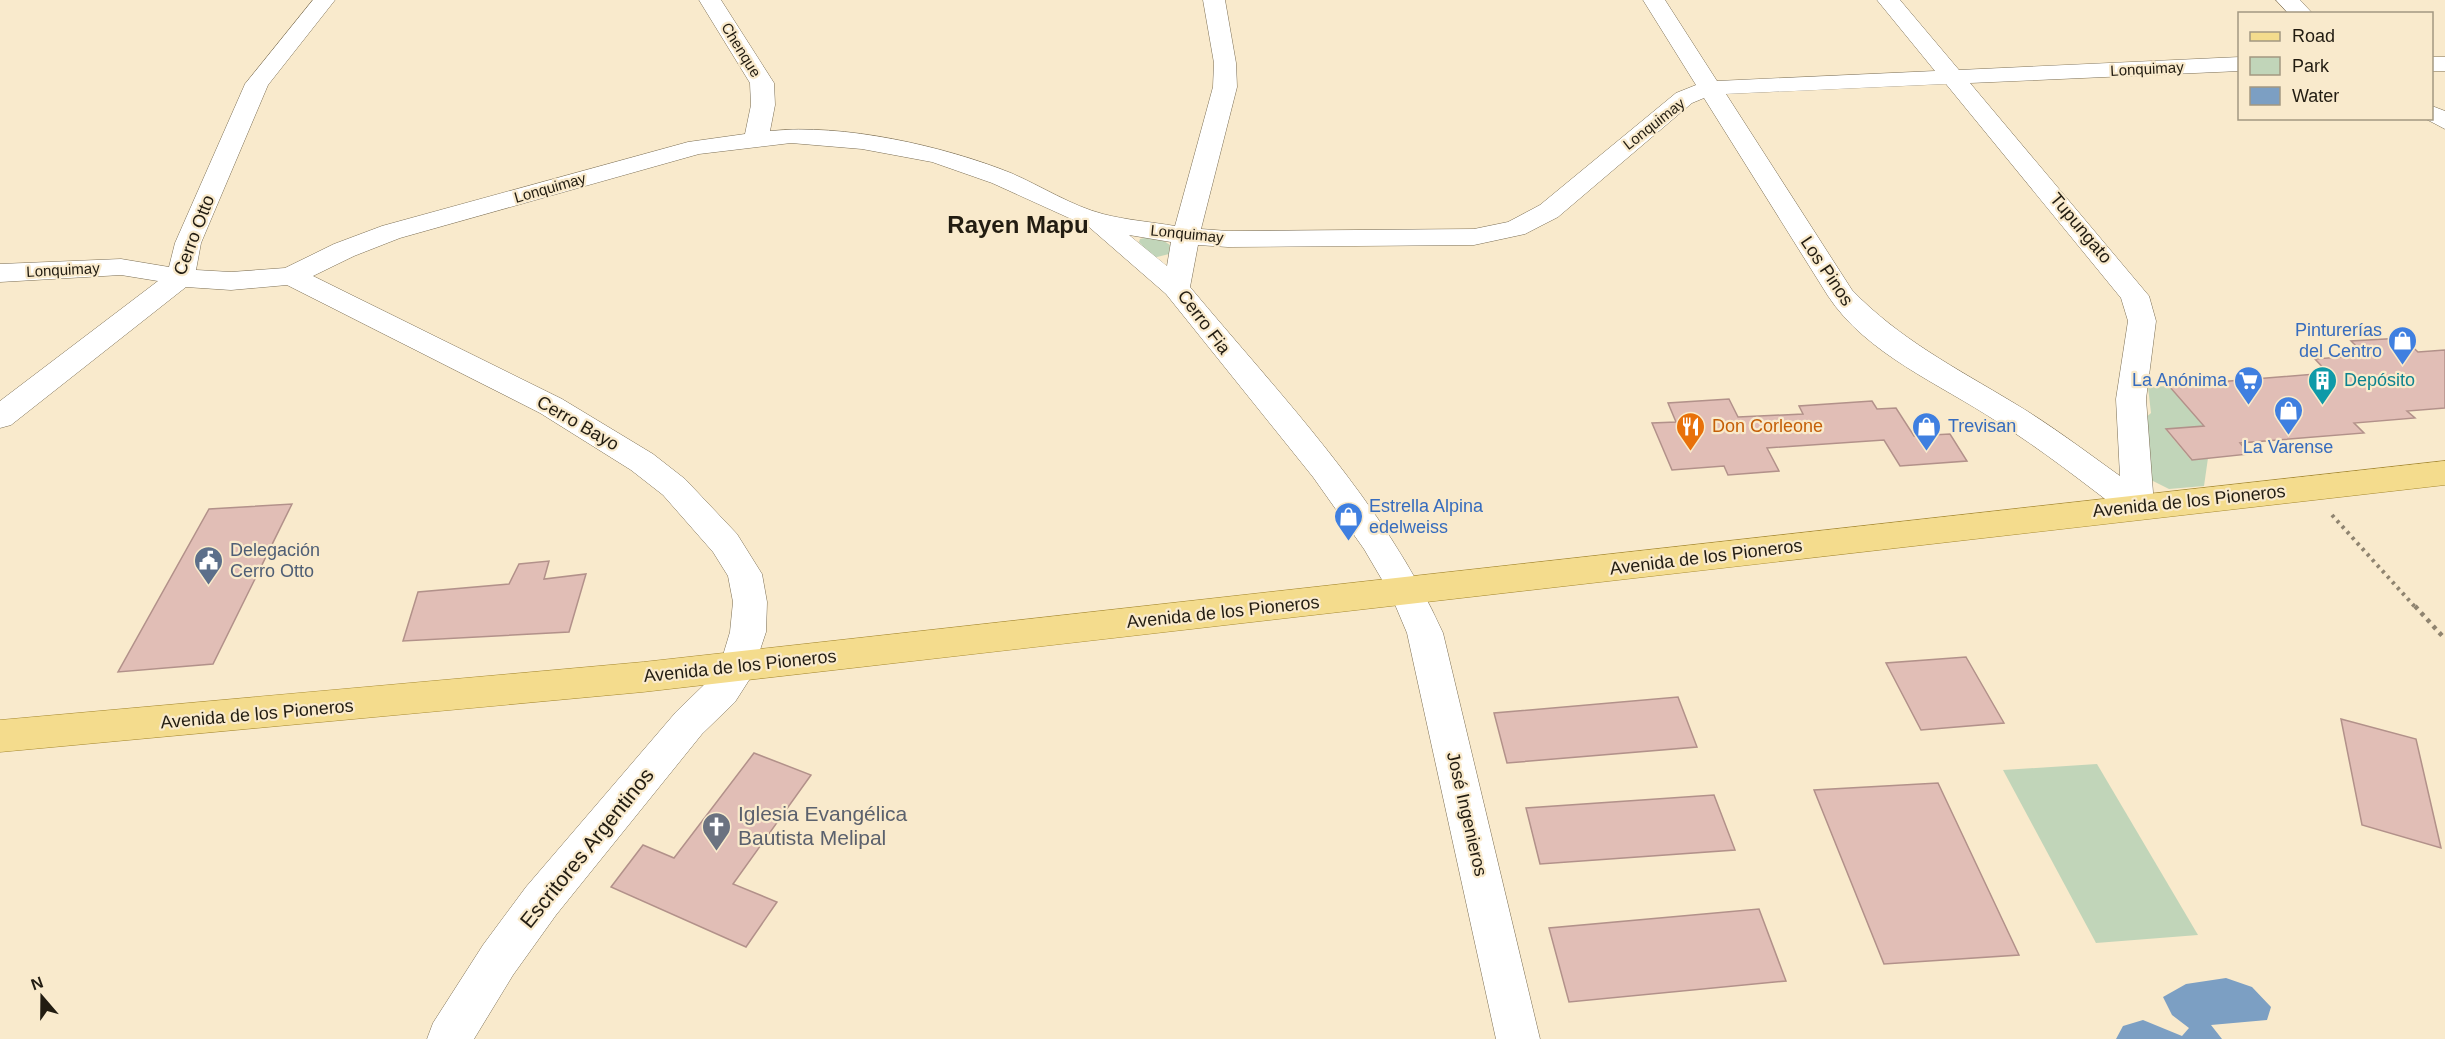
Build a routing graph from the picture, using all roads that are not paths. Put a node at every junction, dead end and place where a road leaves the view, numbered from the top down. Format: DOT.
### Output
graph roads {
  1 [pos="324,0"];
  2 [pos="710,0"];
  3 [pos="1214,0"];
  4 [pos="1654,0"];
  5 [pos="1888,0"];
  6 [pos="2287,0"];
  7 [pos="2300,12"];
  8 [pos="2238,64"];
  9 [pos="1954,77"];
  10 [pos="1709,88"];
  11 [pos="756,138"];
  12 [pos="1095,221"];
  13 [pos="1186,236"];
  14 [pos="0,273"];
  15 [pos="291,276"];
  16 [pos="180,278"];
  17 [pos="1176,288"];
  18 [pos="0,417"];
  19 [pos="2445,473"];
  20 [pos="2138,506"];
  21 [pos="1407,592"];
  22 [pos="738,667"];
  23 [pos="0,736"];
  24 [pos="449,1039"];
  25 [pos="1518,1039"];
  1 -- 16 [label="street, Cerro Otto"];
  2 -- 11 [label="street, Chenque"];
  3 -- 13 [label="street, Cerro Fia"];
  4 -- 10 [label="street, Los Pinos"];
  5 -- 9 [label="street, Tupungato"];
  6 -- 7 [label="street"];
  8 -- 9 [label="street, Lonquimay"];
  9 -- 10 [label="street, Lonquimay"];
  9 -- 20 [label="street, Tupungato"];
  10 -- 13 [label="street, Lonquimay"];
  10 -- 20 [label="street, Los Pinos"];
  11 -- 12 [label="street, Lonquimay"];
  11 -- 15 [label="street, Lonquimay"];
  12 -- 13 [label="street, Lonquimay"];
  12 -- 17 [label="street, Lonquimay"];
  13 -- 17 [label="street, Cerro Fia"];
  14 -- 16 [label="street, Lonquimay"];
  15 -- 16 [label="street, Lonquimay"];
  15 -- 22 [label="street, Cerro Bayo"];
  16 -- 18 [label="street, Cerro Otto"];
  17 -- 21 [label="street, Cerro Fia"];
  19 -- 20 [label="main road, Avenida de los Pioneros"];
  20 -- 21 [label="main road, Avenida de los Pioneros"];
  21 -- 22 [label="main road, Avenida de los Pioneros"];
  21 -- 25 [label="street, José Ingenieros"];
  22 -- 23 [label="main road, Avenida de los Pioneros"];
  22 -- 24 [label="street, Escritores Argentinos"];
}
